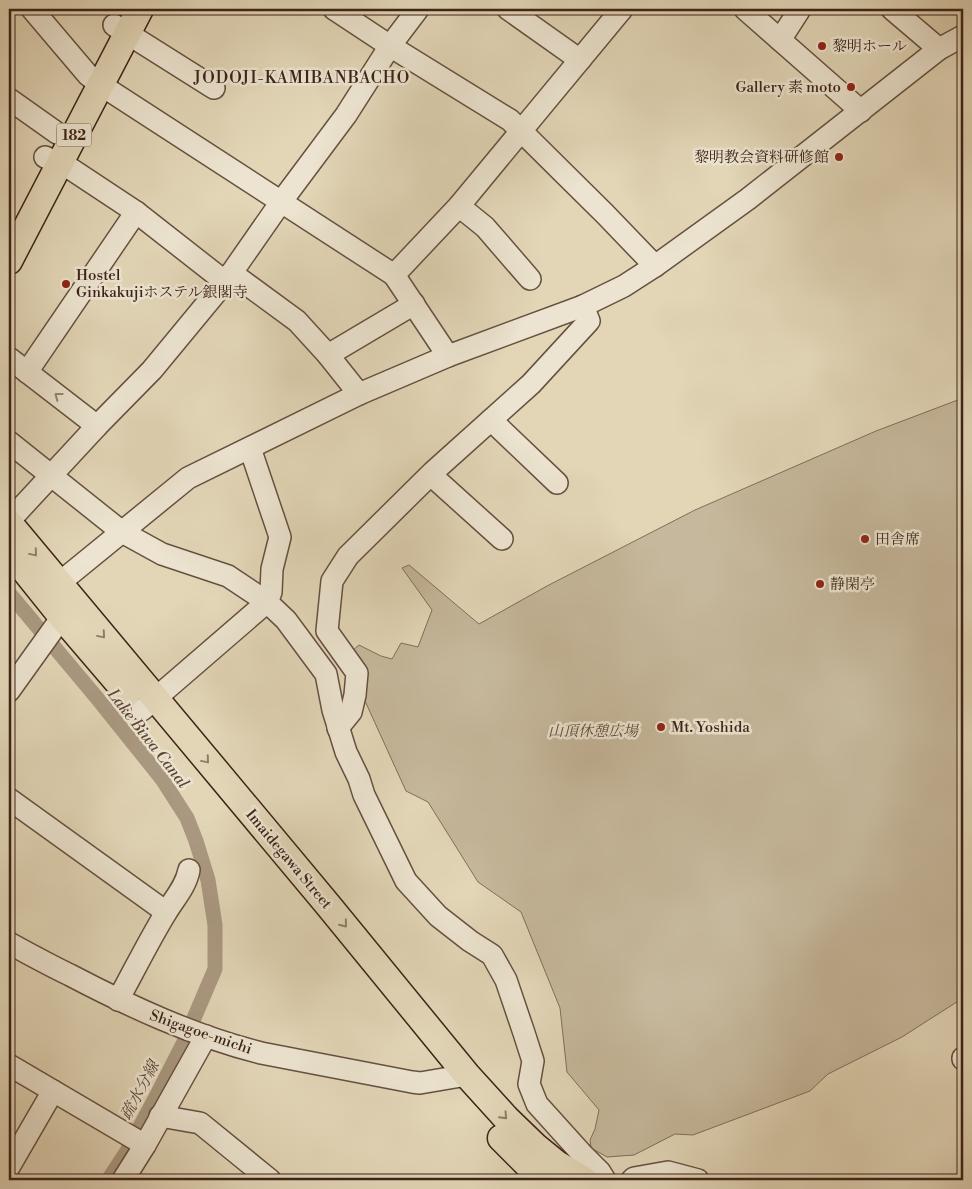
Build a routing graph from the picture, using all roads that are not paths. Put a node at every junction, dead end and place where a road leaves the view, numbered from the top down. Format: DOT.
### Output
graph roads {
  1 [pos="32,9"];
  2 [pos="140,9"];
  3 [pos="334,9"];
  4 [pos="418,9"];
  5 [pos="508,9"];
  6 [pos="622,9"];
  7 [pos="745,9"];
  8 [pos="800,9"];
  9 [pos="892,9"];
  10 [pos="121,22"];
  11 [pos="963,36"];
  12 [pos="780,40"];
  13 [pos="390,46"];
  14 [pos="939,48"];
  15 [pos="580,60"];
  16 [pos="94,80"];
  17 [pos="214,88"];
  18 [pos="9,98"];
  19 [pos="861,111"];
  20 [pos="521,131"];
  21 [pos="57,133"];
  22 [pos="52,160"];
  23 [pos="281,202"];
  24 [pos="459,206"];
  25 [pos="136,212"];
  26 [pos="11,242"];
  27 [pos="655,266"];
  28 [pos="394,275"];
  29 [pos="228,278"];
  30 [pos="530,279"];
  31 [pos="414,304"];
  32 [pos="584,306"];
  33 [pos="328,355"];
  34 [pos="448,356"];
  35 [pos="9,358"];
  36 [pos="27,372"];
  37 [pos="358,394"];
  38 [pos="491,420"];
  39 [pos="97,426"];
  40 [pos="9,442"];
  41 [pos="250,448"];
  42 [pos="431,474"];
  43 [pos="51,476"];
  44 [pos="557,483"];
  45 [pos="9,522"];
  46 [pos="122,532"];
  47 [pos="502,539"];
  48 [pos="9,551"];
  49 [pos="52,589"];
  50 [pos="267,602"];
  51 [pos="58,625"];
  52 [pos="9,691"];
  53 [pos="149,705"];
  54 [pos="338,728"];
  55 [pos="9,799"];
  56 [pos="189,870"];
  57 [pos="166,912"];
  58 [pos="10,948"];
  59 [pos="118,1000"];
  60 [pos="206,1036"];
  61 [pos="9,1065"];
  62 [pos="457,1076"];
  63 [pos="53,1091"];
  64 [pos="160,1116"];
  65 [pos="145,1144"];
  66 [pos="9,1167"];
  67 [pos="123,1180"];
  68 [pos="270,1180"];
  69 [pos="547,1180"];
  70 [pos="584,1180"];
  71 [pos="605,1180"];
  72 [pos="632,1180"];
  73 [pos="698,1180"];
  1 -- 16 [label="street"];
  2 -- 10 [label="main road, 182"];
  3 -- 13 [label="street"];
  4 -- 13 [label="street"];
  5 -- 15 [label="street"];
  6 -- 15 [label="street"];
  7 -- 12 [label="street"];
  8 -- 12 [label="street"];
  9 -- 14 [label="street"];
  10 -- 16 [label="main road, 182"];
  10 -- 17 [label="street"];
  11 -- 14 [label="street"];
  12 -- 19 [label="street"];
  13 -- 20 [label="street"];
  13 -- 23 [label="street"];
  14 -- 19 [label="street"];
  15 -- 20 [label="street"];
  16 -- 21 [label="main road, 182"];
  16 -- 22 [label="main road, 182"];
  16 -- 23 [label="street"];
  18 -- 21 [label="street"];
  19 -- 27 [label="street"];
  20 -- 24 [label="street"];
  20 -- 27 [label="street"];
  21 -- 22 [label="main road, 182"];
  22 -- 25 [label="street"];
  22 -- 26 [label="main road, 182"];
  23 -- 28 [label="street"];
  23 -- 29 [label="street"];
  24 -- 28 [label="street"];
  24 -- 30 [label="street"];
  25 -- 29 [label="street"];
  25 -- 36 [label="street"];
  27 -- 32 [label="street"];
  28 -- 31 [label="street"];
  29 -- 33 [label="street"];
  29 -- 39 [label="street"];
  31 -- 33 [label="street"];
  31 -- 34 [label="street"];
  32 -- 34 [label="street"];
  32 -- 38 [label="street"];
  33 -- 37 [label="street"];
  34 -- 37 [label="street"];
  35 -- 36 [label="street"];
  39 -- 36 [label="street, one-way"];
  37 -- 41 [label="street"];
  38 -- 42 [label="street"];
  38 -- 44 [label="street"];
  39 -- 43 [label="street"];
  40 -- 43 [label="street"];
  41 -- 46 [label="street"];
  41 -- 50 [label="street"];
  42 -- 47 [label="street"];
  42 -- 54 [label="street"];
  43 -- 45 [label="street"];
  43 -- 46 [label="street"];
  45 -- 49 [label="main road, Imaidegawa Street, one-way"];
  46 -- 49 [label="street"];
  46 -- 50 [label="street"];
  48 -- 49 [label="main road, Imaidegawa Street"];
  49 -- 51 [label="main road, Imaidegawa Street"];
  50 -- 53 [label="street"];
  50 -- 54 [label="street"];
  51 -- 52 [label="street"];
  51 -- 53 [label="main road, Imaidegawa Street"];
  53 -- 62 [label="main road, Imaidegawa Street"];
  54 -- 71 [label="street"];
  55 -- 57 [label="street"];
  56 -- 57 [label="street"];
  57 -- 59 [label="street"];
  58 -- 59 [label="street, Shigagoe-michi"];
  59 -- 60 [label="street, Shigagoe-michi"];
  60 -- 62 [label="street, Shigagoe-michi"];
  60 -- 64 [label="street"];
  61 -- 63 [label="street"];
  62 -- 69 [label="main road, Imaidegawa Street"];
  62 -- 70 [label="main road, Imaidegawa Street, one-way"];
  63 -- 65 [label="street"];
  63 -- 66 [label="street"];
  64 -- 65 [label="street"];
  64 -- 68 [label="street"];
  65 -- 67 [label="street"];
  72 -- 73 [label="street"];
}
